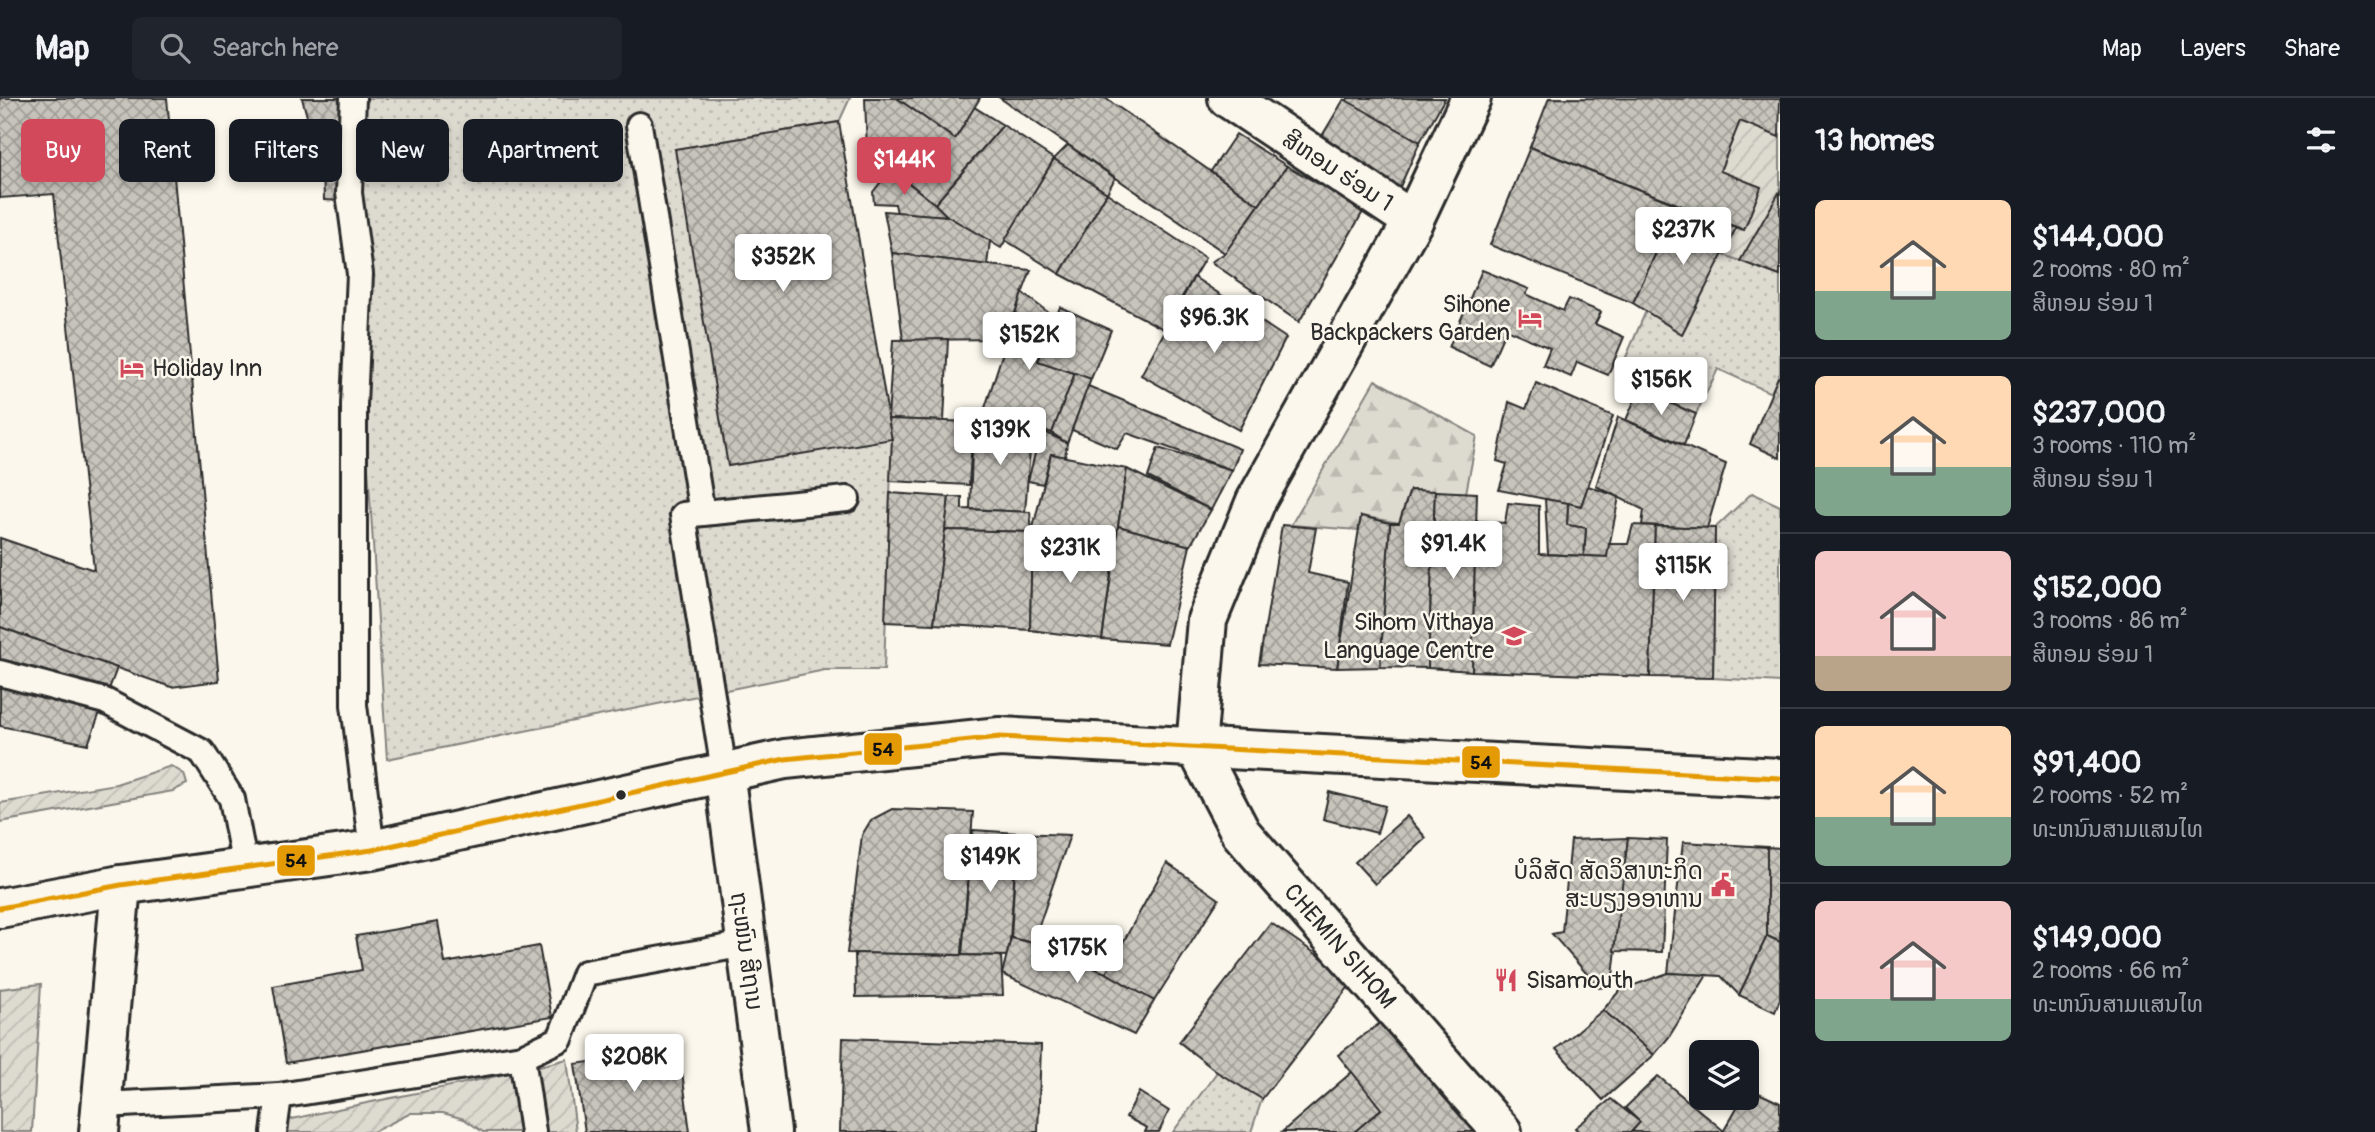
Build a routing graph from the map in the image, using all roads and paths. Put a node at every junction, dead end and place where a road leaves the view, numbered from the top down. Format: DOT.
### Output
graph roads {
  1 [pos="352,98"];
  2 [pos="1228,98"];
  3 [pos="1471,98"];
  4 [pos="639,125"];
  5 [pos="1413,220"];
  6 [pos="848,499"];
  7 [pos="702,513"];
  8 [pos="0,673"];
  9 [pos="1196,747"];
  10 [pos="724,771"];
  11 [pos="1780,778"];
  12 [pos="372,850"];
  13 [pos="245,867"];
  14 [pos="121,885"];
  15 [pos="0,908"];
  16 [pos="746,944"];
  17 [pos="522,1057"];
  18 [pos="279,1096"];
  19 [pos="101,1118"];
  20 [pos="274,1132"];
  21 [pos="533,1132"];
  22 [pos="771,1132"];
  23 [pos="1502,1132"];
  1 -- 12 [label="lane"];
  2 -- 5 [label="main road, ສີຫອມ ຮ່ອມ 1"];
  3 -- 5 [label="main road"];
  4 -- 7 [label="lane"];
  5 -- 9 [label="main road"];
  6 -- 7 [label="lane"];
  7 -- 10 [label="lane"];
  8 -- 13 [label="lane"];
  9 -- 10 [label="main road"];
  9 -- 11 [label="main road"];
  9 -- 23 [label="main road, CHEMIN SIHOM"];
  10 -- 12 [label="main road"];
  10 -- 16 [label="main road, ຖະໜົນ ສີຖານ"];
  12 -- 13 [label="main road"];
  13 -- 14 [label="main road"];
  14 -- 15 [label="main road"];
  14 -- 19 [label="main road"];
  16 -- 17 [label="lane"];
  16 -- 22 [label="main road, ຖະໜົນ ສີຖານ"];
  17 -- 18 [label="lane"];
  17 -- 21 [label="lane"];
  18 -- 19 [label="lane"];
  18 -- 20 [label="lane"];
}
